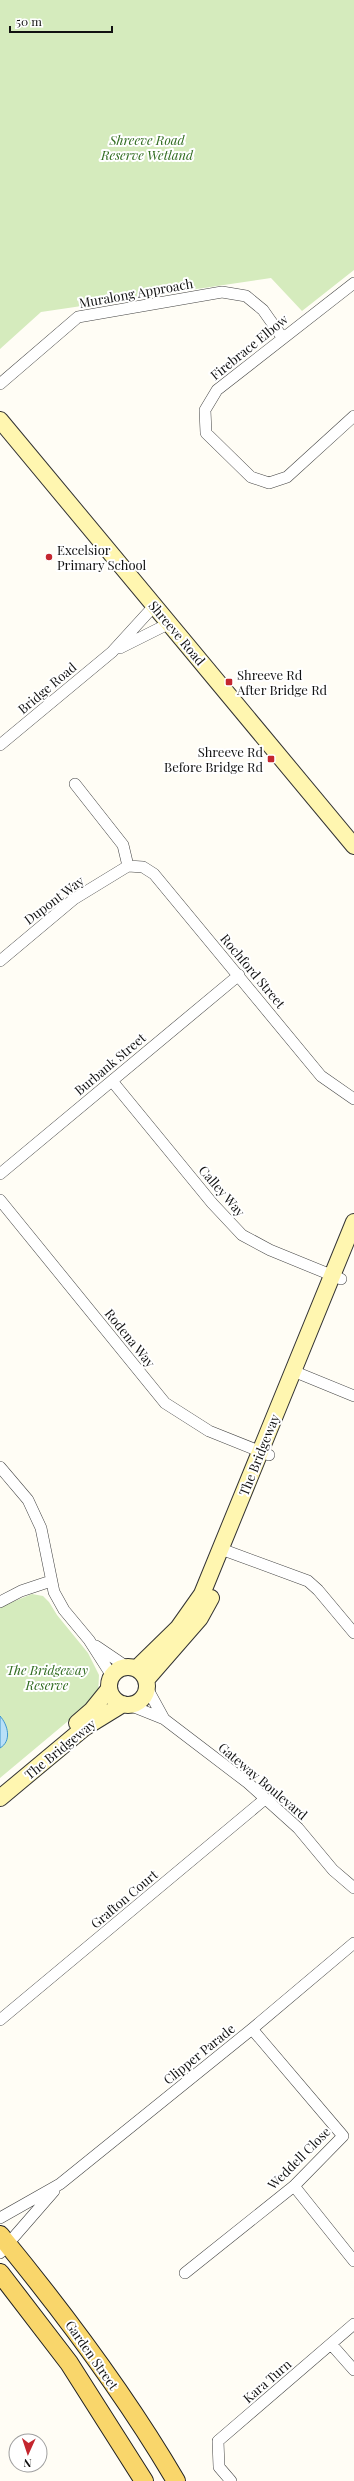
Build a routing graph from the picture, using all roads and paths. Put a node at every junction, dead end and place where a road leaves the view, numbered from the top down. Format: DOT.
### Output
graph roads {
  1 [pos="354,283"];
  2 [pos="282,337"];
  3 [pos="0,384"];
  4 [pos="354,416"];
  5 [pos="0,420"];
  6 [pos="154,606"];
  7 [pos="170,623"];
  8 [pos="112,652"];
  9 [pos="0,745"];
  10 [pos="75,784"];
  11 [pos="354,846"];
  12 [pos="128,866"];
  13 [pos="0,961"];
  14 [pos="239,976"];
  15 [pos="112,1081"];
  16 [pos="354,1099"];
  17 [pos="0,1174"];
  18 [pos="0,1200"];
  19 [pos="354,1222"];
  20 [pos="354,1249"];
  21 [pos="336,1277"];
  22 [pos="298,1373"];
  23 [pos="354,1396"];
  24 [pos="265,1453"];
  25 [pos="0,1467"];
  26 [pos="225,1550"];
  27 [pos="51,1581"];
  28 [pos="0,1602"];
  29 [pos="354,1633"];
  30 [pos="89,1640"];
  31 [pos="139,1676"];
  32 [pos="111,1683"];
  33 [pos="126,1704"];
  34 [pos="164,1718"];
  35 [pos="0,1786"];
  36 [pos="0,1798"];
  37 [pos="265,1799"];
  38 [pos="354,1888"];
  39 [pos="354,1943"];
  40 [pos="0,2020"];
  41 [pos="252,2029"];
  42 [pos="60,2184"];
  43 [pos="294,2186"];
  44 [pos="0,2218"];
  45 [pos="3,2244"];
  46 [pos="354,2261"];
  47 [pos="0,2273"];
  48 [pos="185,2273"];
  49 [pos="354,2324"];
  50 [pos="331,2344"];
  51 [pos="354,2370"];
  52 [pos="144,2481"];
  53 [pos="176,2481"];
  54 [pos="231,2481"];
  1 -- 2 [label="street, Firebrace Elbow"];
  2 -- 3 [label="street, Muralong Approach"];
  2 -- 4 [label="street, Firebrace Elbow"];
  5 -- 6 [label="street, Shreeve Road"];
  6 -- 7 [label="street, Shreeve Road"];
  6 -- 8 [label="street, Bridge Road"];
  7 -- 8 [label="street, Bridge Road"];
  7 -- 11 [label="street, Shreeve Road"];
  8 -- 9 [label="street, Bridge Road"];
  10 -- 12 [label="street"];
  12 -- 13 [label="street, Dupont Way"];
  12 -- 14 [label="street, Rochford Street"];
  14 -- 15 [label="street, Burbank Street"];
  14 -- 16 [label="street, Rochford Street"];
  15 -- 17 [label="street, Burbank Street"];
  15 -- 21 [label="street, Calley Way"];
  18 -- 24 [label="street, Rodena Way"];
  19 -- 21 [label="street, The Bridgeway"];
  20 -- 21 [label="street, The Bridgeway"];
  21 -- 22 [label="street, The Bridgeway"];
  22 -- 23 [label="street"];
  22 -- 24 [label="street, The Bridgeway"];
  24 -- 26 [label="street, The Bridgeway"];
  25 -- 27 [label="street, Gateway Boulevard"];
  26 -- 29 [label="street"];
  26 -- 31 [label="street, The Bridgeway"];
  27 -- 28 [label="street"];
  27 -- 30 [label="street, Gateway Boulevard"];
  30 -- 31 [label="street, Gateway Boulevard"];
  30 -- 32 [label="street, Gateway Boulevard"];
  31 -- 32 [label="street, The Bridgeway"];
  31 -- 33 [label="street, The Bridgeway"];
  31 -- 34 [label="street, Gateway Boulevard"];
  32 -- 33 [label="street"];
  32 -- 35 [label="street, The Bridgeway"];
  33 -- 34 [label="street, Gateway Boulevard"];
  33 -- 36 [label="street, The Bridgeway"];
  34 -- 37 [label="street, Gateway Boulevard"];
  37 -- 38 [label="street, Gateway Boulevard"];
  37 -- 40 [label="street, Grafton Court"];
  39 -- 41 [label="street, Clipper Parade"];
  41 -- 42 [label="street, Clipper Parade"];
  41 -- 43 [label="street, Weddell Close"];
  42 -- 44 [label="street, Clipper Parade"];
  42 -- 45 [label="street, Clipper Parade"];
  43 -- 46 [label="street"];
  43 -- 48 [label="street, Weddell Close"];
  45 -- 53 [label="main road, Garden Street"];
  47 -- 52 [label="main road, Garden Street"];
  49 -- 50 [label="street, Kara Turn"];
  50 -- 51 [label="street"];
  50 -- 54 [label="street, Kara Turn"];
}
